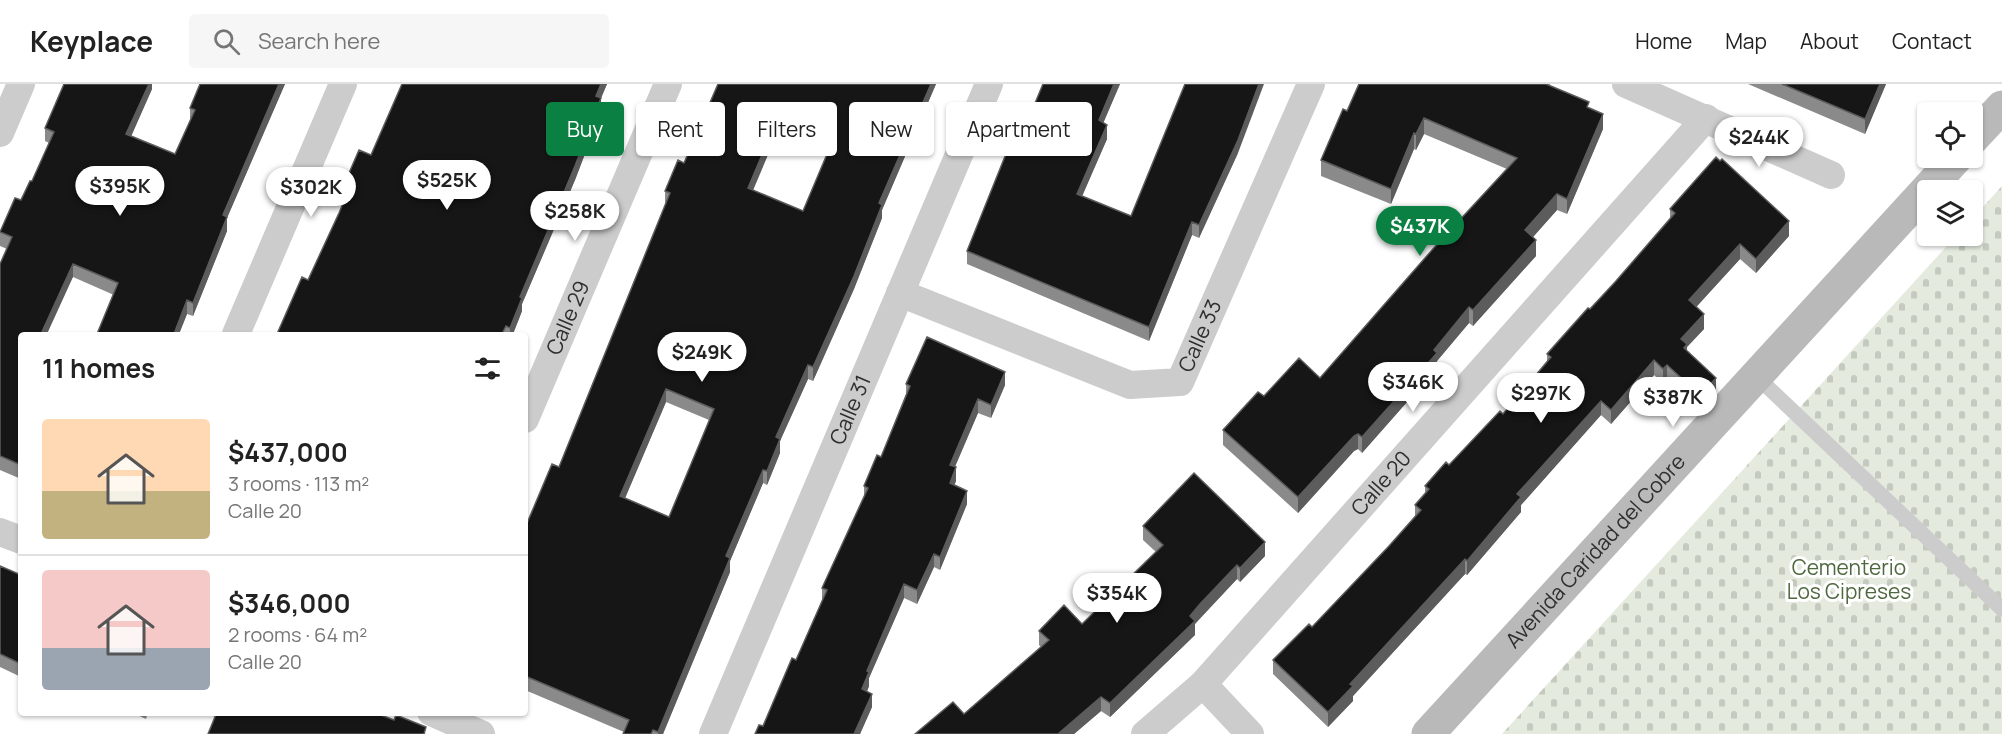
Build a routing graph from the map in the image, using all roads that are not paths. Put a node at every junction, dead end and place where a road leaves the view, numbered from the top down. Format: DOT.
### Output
graph roads {
  1 [pos="21,84"];
  2 [pos="343,84"];
  3 [pos="668,84"];
  4 [pos="989,84"];
  5 [pos="1311,84"];
  6 [pos="1626,84"];
  7 [pos="2002,107"];
  8 [pos="1706,118"];
  9 [pos="1983,127"];
  10 [pos="0,133"];
  11 [pos="1947,168"];
  12 [pos="1831,175"];
  13 [pos="900,293"];
  14 [pos="237,332"];
  15 [pos="1756,376"];
  16 [pos="528,412"];
  17 [pos="0,532"];
  18 [pos="18,539"];
  19 [pos="2002,609"];
  20 [pos="1203,684"];
  21 [pos="440,716"];
  22 [pos="481,734"];
  23 [pos="713,734"];
  24 [pos="1145,734"];
  25 [pos="1250,734"];
  26 [pos="1428,734"];
  1 -- 10 [label="street"];
  2 -- 14 [label="street"];
  3 -- 16 [label="street, Calle 29"];
  4 -- 13 [label="street, Calle 31"];
  5 -- 13 [label="street, Calle 33"];
  6 -- 8 [label="street"];
  7 -- 9 [label="street"];
  8 -- 12 [label="street"];
  8 -- 20 [label="street, Calle 20"];
  11 -- 15 [label="street, Avenida Caridad del Cobre"];
  13 -- 23 [label="street, Calle 31"];
  15 -- 19 [label="lane"];
  15 -- 26 [label="street, Avenida Caridad del Cobre"];
  17 -- 18 [label="street"];
  20 -- 24 [label="street, Calle 20"];
  20 -- 25 [label="street"];
  21 -- 22 [label="street"];
}
